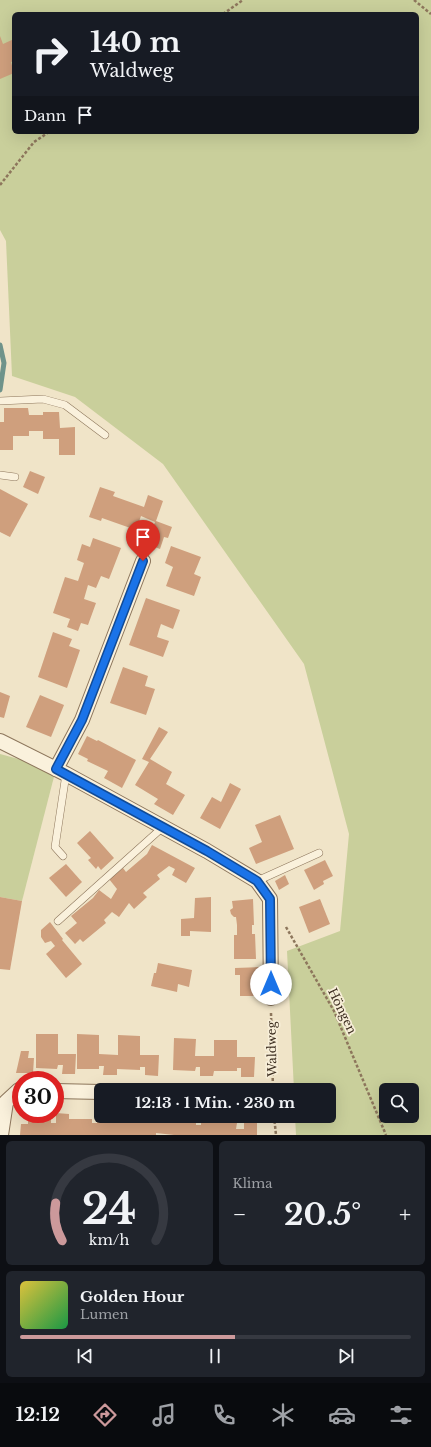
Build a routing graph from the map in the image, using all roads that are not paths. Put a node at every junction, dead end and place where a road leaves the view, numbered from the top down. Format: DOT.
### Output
graph roads {
  1 [pos="0,401"];
  2 [pos="105,435"];
  3 [pos="0,475"];
  4 [pos="15,477"];
  5 [pos="143,561"];
  6 [pos="0,741"];
  7 [pos="61,772"];
  8 [pos="163,827"];
  9 [pos="319,854"];
  10 [pos="63,856"];
  11 [pos="257,881"];
  12 [pos="58,921"];
  13 [pos="271,998"];
  14 [pos="64,1091"];
  15 [pos="94,1092"];
  16 [pos="12,1096"];
  17 [pos="1,1135"];
  1 -- 2 [label="lane"];
  3 -- 4 [label="lane"];
  5 -- 7 [label="street"];
  6 -- 7 [label="street"];
  7 -- 8 [label="street"];
  7 -- 10 [label="lane"];
  8 -- 11 [label="street"];
  8 -- 12 [label="lane"];
  9 -- 11 [label="lane"];
  11 -- 13 [label="street"];
  14 -- 15 [label="street"];
  16 -- 17 [label="street"];
}
